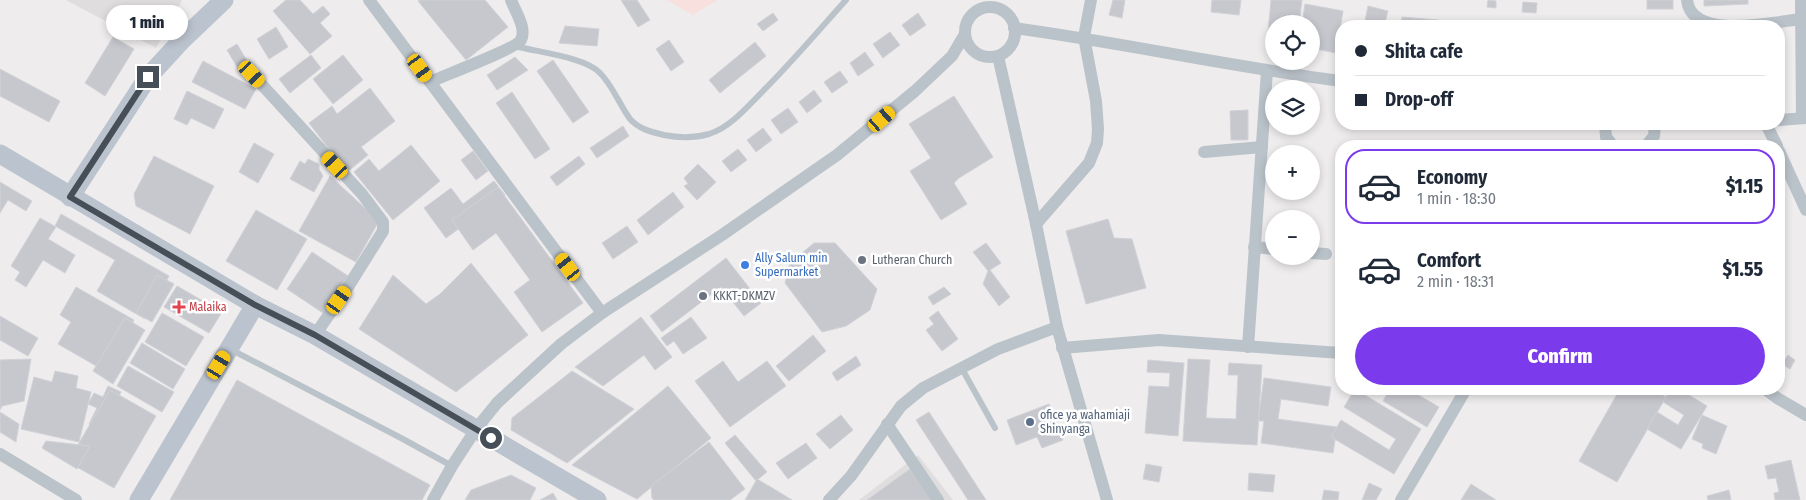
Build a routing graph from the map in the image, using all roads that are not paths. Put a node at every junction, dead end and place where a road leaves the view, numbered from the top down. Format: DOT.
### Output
graph roads {
  1 [pos="224,0"];
  2 [pos="369,0"];
  3 [pos="511,0"];
  4 [pos="846,0"];
  5 [pos="1091,0"];
  6 [pos="1688,0"];
  7 [pos="1801,0"];
  8 [pos="976,5"];
  9 [pos="1801,19"];
  10 [pos="1702,20"];
  11 [pos="1785,21"];
  12 [pos="1014,28"];
  13 [pos="965,34"];
  14 [pos="1084,37"];
  15 [pos="515,46"];
  16 [pos="998,56"];
  17 [pos="1267,71"];
  18 [pos="252,74"];
  19 [pos="1335,80"];
  20 [pos="430,82"];
  21 [pos="1804,118"];
  22 [pos="1785,120"];
  23 [pos="1262,147"];
  24 [pos="1204,152"];
  25 [pos="0,154"];
  26 [pos="1785,164"];
  27 [pos="70,197"];
  28 [pos="1806,210"];
  29 [pos="1036,224"];
  30 [pos="1254,248"];
  31 [pos="1265,249"];
  32 [pos="1320,253"];
  33 [pos="1326,254"];
  34 [pos="255,305"];
  35 [pos="602,313"];
  36 [pos="1057,327"];
  37 [pos="315,335"];
  38 [pos="1248,347"];
  39 [pos="229,348"];
  40 [pos="1062,348"];
  41 [pos="1335,353"];
  42 [pos="962,367"];
  43 [pos="1462,395"];
  44 [pos="1773,395"];
  45 [pos="1806,415"];
  46 [pos="887,424"];
  47 [pos="476,428"];
  48 [pos="995,428"];
  49 [pos="0,454"];
  50 [pos="452,466"];
  51 [pos="76,500"];
  52 [pos="139,500"];
  53 [pos="433,500"];
  54 [pos="597,500"];
  55 [pos="829,500"];
  56 [pos="938,500"];
  57 [pos="1107,500"];
  58 [pos="1401,500"];
  1 -- 27 [label="main road"];
  2 -- 20 [label="street"];
  3 -- 15 [label="street"];
  4 -- 15 [label="lane"];
  5 -- 14 [label="street"];
  6 -- 10 [label="street"];
  7 -- 9 [label="street"];
  8 -- 12 [label="street"];
  8 -- 13 [label="street"];
  9 -- 11 [label="street"];
  9 -- 21 [label="street"];
  12 -- 14 [label="street"];
  12 -- 16 [label="street"];
  13 -- 16 [label="street"];
  13 -- 35 [label="street"];
  14 -- 17 [label="street"];
  14 -- 29 [label="street"];
  15 -- 20 [label="street"];
  16 -- 29 [label="street"];
  17 -- 19 [label="street"];
  17 -- 23 [label="street"];
  18 -- 37 [label="street"];
  20 -- 35 [label="street"];
  21 -- 22 [label="street"];
  23 -- 24 [label="street"];
  23 -- 30 [label="street"];
  25 -- 27 [label="main road"];
  26 -- 28 [label="street"];
  27 -- 34 [label="main road"];
  29 -- 36 [label="street"];
  30 -- 31 [label="street"];
  30 -- 38 [label="street"];
  32 -- 33 [label="street"];
  34 -- 37 [label="main road"];
  34 -- 39 [label="main road"];
  35 -- 47 [label="street"];
  36 -- 40 [label="street"];
  36 -- 42 [label="street"];
  37 -- 47 [label="main road"];
  38 -- 40 [label="street"];
  38 -- 41 [label="street"];
  39 -- 50 [label="lane"];
  39 -- 52 [label="main road"];
  40 -- 57 [label="street"];
  42 -- 46 [label="street"];
  42 -- 48 [label="lane"];
  43 -- 58 [label="street"];
  44 -- 45 [label="street"];
  46 -- 55 [label="street"];
  46 -- 56 [label="street"];
  47 -- 50 [label="street"];
  47 -- 54 [label="main road"];
  49 -- 51 [label="street"];
  50 -- 53 [label="street"];
}
